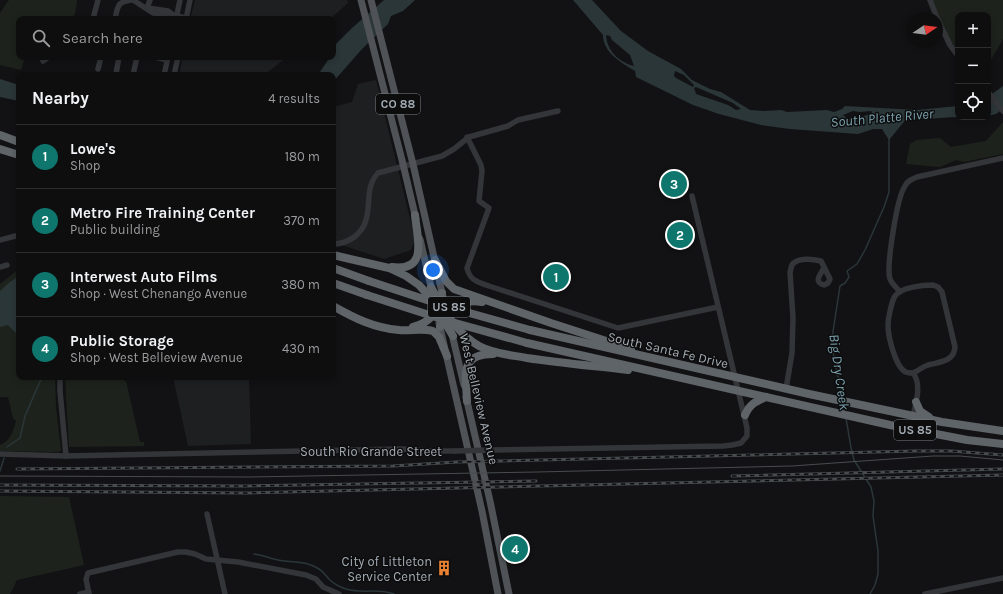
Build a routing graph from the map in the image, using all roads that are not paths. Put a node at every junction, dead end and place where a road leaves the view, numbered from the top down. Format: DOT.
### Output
graph roads {
  1 [pos="98,0"];
  2 [pos="132,0"];
  3 [pos="150,0"];
  4 [pos="180,0"];
  5 [pos="190,0"];
  6 [pos="361,0"];
  7 [pos="371,0"];
  8 [pos="930,0"];
  9 [pos="147,8"];
  10 [pos="935,12"];
  11 [pos="94,16"];
  12 [pos="116,16"];
  13 [pos="174,16"];
  14 [pos="175,16"];
  15 [pos="187,16"];
  16 [pos="943,30"];
  17 [pos="955,52"];
  18 [pos="100,60"];
  19 [pos="118,60"];
  20 [pos="136,60"];
  21 [pos="168,60"];
  22 [pos="177,60"];
  23 [pos="98,69"];
  24 [pos="116,72"];
  25 [pos="134,72"];
  26 [pos="165,72"];
  27 [pos="175,72"];
  28 [pos="991,96"];
  29 [pos="558,111"];
  30 [pos="1003,111"];
  31 [pos="0,135"];
  32 [pos="467,137"];
  33 [pos="16,141"];
  34 [pos="0,149"];
  35 [pos="16,155"];
  36 [pos="1003,158"];
  37 [pos="413,164"];
  38 [pos="404,166"];
  39 [pos="692,196"];
  40 [pos="415,216"];
  41 [pos="16,236"];
  42 [pos="0,240"];
  43 [pos="336,244"];
  44 [pos="336,256"];
  45 [pos="435,260"];
  46 [pos="374,264"];
  47 [pos="7,265"];
  48 [pos="0,267"];
  49 [pos="824,267"];
  50 [pos="336,269"];
  51 [pos="336,284"];
  52 [pos="431,287"];
  53 [pos="900,292"];
  54 [pos="442,293"];
  55 [pos="500,306"];
  56 [pos="438,307"];
  57 [pos="718,307"];
  58 [pos="336,308"];
  59 [pos="357,319"];
  60 [pos="444,320"];
  61 [pos="453,336"];
  62 [pos="504,354"];
  63 [pos="447,356"];
  64 [pos="679,364"];
  65 [pos="913,373"];
  66 [pos="670,376"];
  67 [pos="736,378"];
  68 [pos="60,380"];
  69 [pos="786,389"];
  70 [pos="740,391"];
  71 [pos="766,397"];
  72 [pos="467,401"];
  73 [pos="916,402"];
  74 [pos="892,412"];
  75 [pos="745,415"];
  76 [pos="913,416"];
  77 [pos="942,422"];
  78 [pos="1003,431"];
  79 [pos="1003,444"];
  80 [pos="0,454"];
  81 [pos="66,456"];
  82 [pos="207,514"];
  83 [pos="218,561"];
  84 [pos="1003,578"];
  85 [pos="89,593"];
  86 [pos="80,594"];
  87 [pos="225,594"];
  88 [pos="338,594"];
  89 [pos="498,594"];
  90 [pos="509,594"];
  91 [pos="924,594"];
  1 -- 11 [label="street"];
  2 -- 9 [label="street"];
  2 -- 12 [label="street"];
  3 -- 9 [label="street"];
  4 -- 14 [label="street"];
  5 -- 15 [label="street"];
  6 -- 38 [label="main road, CO 88"];
  7 -- 37 [label="main road, West Belleview Avenue / CO 88"];
  8 -- 10 [label="street"];
  9 -- 13 [label="street"];
  16 -- 17 [label="street"];
  18 -- 23 [label="street"];
  19 -- 24 [label="street"];
  20 -- 25 [label="street"];
  21 -- 26 [label="street"];
  22 -- 27 [label="street"];
  28 -- 30 [label="street"];
  29 -- 32 [label="street"];
  31 -- 33 [label="highway"];
  32 -- 37 [label="street"];
  32 -- 57 [label="street"];
  34 -- 35 [label="highway"];
  36 -- 53 [label="street"];
  37 -- 38 [label="street"];
  37 -- 45 [label="main road, West Belleview Avenue / CO 88"];
  38 -- 40 [label="main road, CO 88"];
  38 -- 43 [label="street"];
  39 -- 57 [label="street"];
  40 -- 46 [label="highway"];
  40 -- 52 [label="main road, CO 88"];
  41 -- 42 [label="street"];
  44 -- 46 [label="highway"];
  45 -- 54 [label="main road, West Belleview Avenue / CO 88"];
  45 -- 55 [label="highway"];
  46 -- 56 [label="highway"];
  47 -- 48 [label="street"];
  49 -- 69 [label="street"];
  50 -- 64 [label="highway, South Santa Fe Drive / US 85, bridge"];
  51 -- 66 [label="highway, South Santa Fe Drive / US 85, bridge"];
  52 -- 56 [label="highway"];
  53 -- 65 [label="street"];
  53 -- 65 [label="street"];
  54 -- 56 [label="highway"];
  54 -- 60 [label="main road, West Belleview Avenue / CO 88"];
  55 -- 60 [label="highway"];
  55 -- 64 [label="highway"];
  56 -- 59 [label="highway"];
  56 -- 60 [label="highway"];
  56 -- 60 [label="main road, West Belleview Avenue / CO 88"];
  57 -- 67 [label="street"];
  58 -- 59 [label="highway"];
  59 -- 63 [label="highway"];
  60 -- 61 [label="highway"];
  60 -- 62 [label="highway"];
  60 -- 63 [label="main road, West Belleview Avenue / CO 88"];
  61 -- 72 [label="main road, West Belleview Avenue"];
  62 -- 66 [label="highway"];
  62 -- 72 [label="highway"];
  63 -- 89 [label="main road, West Belleview Avenue / CO 88"];
  64 -- 67 [label="highway, South Santa Fe Drive / US 85"];
  65 -- 73 [label="street"];
  66 -- 70 [label="highway, South Santa Fe Drive / US 85"];
  67 -- 69 [label="highway, South Santa Fe Drive / US 85"];
  67 -- 70 [label="street"];
  68 -- 81 [label="street"];
  69 -- 74 [label="highway, South Santa Fe Drive / US 85"];
  70 -- 71 [label="highway, South Santa Fe Drive / US 85"];
  70 -- 75 [label="street"];
  71 -- 75 [label="highway"];
  71 -- 79 [label="highway, South Santa Fe Drive / US 85"];
  72 -- 90 [label="main road, West Belleview Avenue"];
  73 -- 74 [label="highway"];
  73 -- 76 [label="street"];
  73 -- 77 [label="highway"];
  74 -- 76 [label="highway, South Santa Fe Drive / US 85"];
  75 -- 81 [label="street, South Rio Grande Street, bridge"];
  76 -- 77 [label="highway, South Santa Fe Drive / US 85"];
  77 -- 78 [label="highway, South Santa Fe Drive / US 85"];
  80 -- 81 [label="street, South Rio Grande Street"];
  82 -- 83 [label="street"];
  83 -- 85 [label="street"];
  83 -- 87 [label="street"];
  83 -- 88 [label="street"];
  84 -- 91 [label="street"];
  85 -- 86 [label="street"];
}
